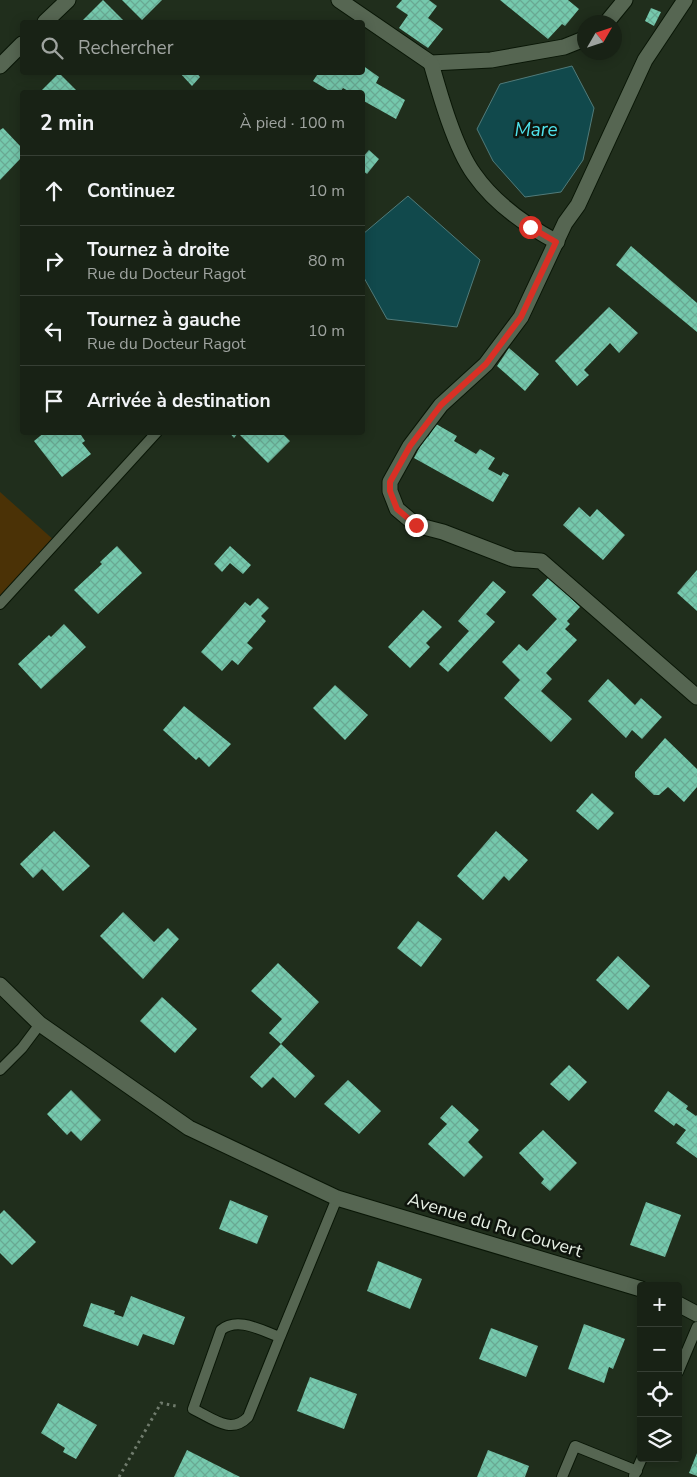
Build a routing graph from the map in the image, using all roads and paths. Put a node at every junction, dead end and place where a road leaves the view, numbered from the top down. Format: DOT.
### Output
graph roads {
  1 [pos="68,0"];
  2 [pos="339,0"];
  3 [pos="625,0"];
  4 [pos="685,0"];
  5 [pos="613,15"];
  6 [pos="47,20"];
  7 [pos="577,42"];
  8 [pos="20,46"];
  9 [pos="430,63"];
  10 [pos="0,66"];
  11 [pos="556,242"];
  12 [pos="154,435"];
  13 [pos="0,604"];
  14 [pos="697,696"];
  15 [pos="0,985"];
  16 [pos="40,1024"];
  17 [pos="0,1070"];
  18 [pos="337,1198"];
  19 [pos="637,1288"];
  20 [pos="682,1306"];
  21 [pos="697,1314"];
  22 [pos="697,1327"];
  23 [pos="280,1337"];
  24 [pos="682,1363"];
  25 [pos="193,1409"];
  26 [pos="640,1462"];
  27 [pos="635,1474"];
  28 [pos="119,1477"];
  29 [pos="562,1477"];
  1 -- 6 [label="street"];
  2 -- 9 [label="street"];
  3 -- 5 [label="street"];
  4 -- 11 [label="street"];
  7 -- 9 [label="street"];
  8 -- 10 [label="street"];
  9 -- 11 [label="street"];
  11 -- 14 [label="street"];
  12 -- 13 [label="lane"];
  15 -- 16 [label="street, Avenue du Ru Couvert"];
  16 -- 17 [label="lane"];
  16 -- 18 [label="street, Avenue du Ru Couvert"];
  18 -- 19 [label="street, Avenue du Ru Couvert"];
  18 -- 23 [label="lane"];
  20 -- 21 [label="street"];
  22 -- 24 [label="lane"];
  23 -- 25 [label="lane"];
  23 -- 25 [label="lane"];
  25 -- 28 [label="path"];
  26 -- 27 [label="lane"];
  27 -- 29 [label="lane"];
}
